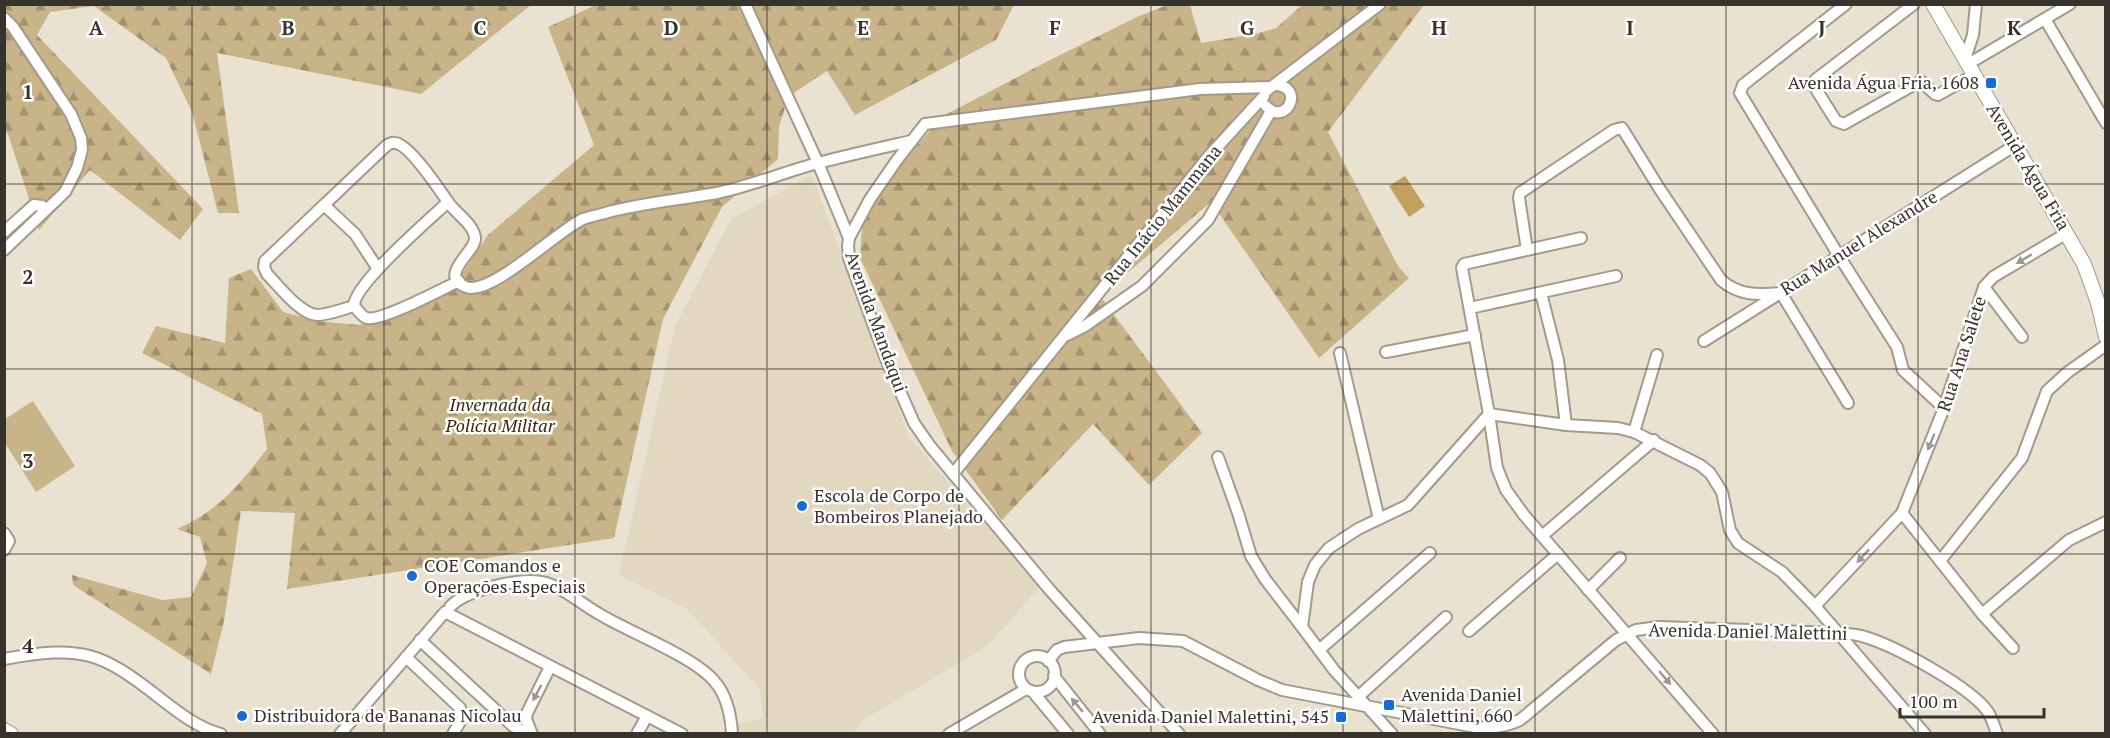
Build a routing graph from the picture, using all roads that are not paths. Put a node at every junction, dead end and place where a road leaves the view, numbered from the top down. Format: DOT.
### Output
graph roads {
  1 [pos="745,4"];
  2 [pos="1380,4"];
  3 [pos="1846,4"];
  4 [pos="1914,4"];
  5 [pos="1933,4"];
  6 [pos="1976,4"];
  7 [pos="2070,4"];
  8 [pos="4,18"];
  9 [pos="2045,19"];
  10 [pos="1969,66"];
  11 [pos="1270,90"];
  12 [pos="1271,111"];
  13 [pos="2106,123"];
  14 [pos="911,141"];
  15 [pos="2014,146"];
  16 [pos="818,163"];
  17 [pos="448,202"];
  18 [pos="324,205"];
  19 [pos="46,209"];
  20 [pos="4,232"];
  21 [pos="2067,233"];
  22 [pos="849,238"];
  23 [pos="1581,238"];
  24 [pos="4,250"];
  25 [pos="1527,250"];
  26 [pos="1839,256"];
  27 [pos="378,269"];
  28 [pos="1616,276"];
  29 [pos="459,281"];
  30 [pos="1984,287"];
  31 [pos="1541,293"];
  32 [pos="1781,293"];
  33 [pos="354,306"];
  34 [pos="1470,308"];
  35 [pos="1475,334"];
  36 [pos="1064,336"];
  37 [pos="2022,337"];
  38 [pos="2106,337"];
  39 [pos="1704,341"];
  40 [pos="2106,345"];
  41 [pos="1386,352"];
  42 [pos="1340,353"];
  43 [pos="1657,355"];
  44 [pos="1848,403"];
  45 [pos="1944,408"];
  46 [pos="1489,414"];
  47 [pos="1566,425"];
  48 [pos="1634,432"];
  49 [pos="1654,441"];
  50 [pos="1218,457"];
  51 [pos="953,474"];
  52 [pos="1902,513"];
  53 [pos="1379,519"];
  54 [pos="2106,522"];
  55 [pos="1542,536"];
  56 [pos="1430,553"];
  57 [pos="1558,554"];
  58 [pos="1621,559"];
  59 [pos="1940,561"];
  60 [pos="1588,590"];
  61 [pos="1815,606"];
  62 [pos="447,610"];
  63 [pos="1982,614"];
  64 [pos="1446,617"];
  65 [pos="1302,627"];
  66 [pos="1469,631"];
  67 [pos="1627,633"];
  68 [pos="1838,633"];
  69 [pos="420,640"];
  70 [pos="1098,643"];
  71 [pos="2013,648"];
  72 [pos="1319,650"];
  73 [pos="406,657"];
  74 [pos="4,659"];
  75 [pos="1048,660"];
  76 [pos="550,667"];
  77 [pos="1054,676"];
  78 [pos="1030,690"];
  79 [pos="1359,696"];
  80 [pos="1368,706"];
  81 [pos="646,716"];
  82 [pos="4,730"];
  83 [pos="11,734"];
  84 [pos="221,734"];
  85 [pos="340,734"];
  86 [pos="453,734"];
  87 [pos="530,734"];
  88 [pos="637,734"];
  89 [pos="682,734"];
  90 [pos="732,734"];
  91 [pos="950,734"];
  92 [pos="1068,734"];
  93 [pos="1100,734"];
  94 [pos="1179,734"];
  95 [pos="1392,734"];
  96 [pos="1713,734"];
  97 [pos="1925,734"];
  98 [pos="1997,734"];
  1 -- 16 [label="street"];
  2 -- 11 [label="street"];
  3 -- 26 [label="street"];
  4 -- 10 [label="street"];
  5 -- 10 [label="main road, Avenida Água Fria"];
  6 -- 10 [label="street"];
  7 -- 9 [label="street"];
  8 -- 19 [label="street"];
  9 -- 10 [label="street"];
  9 -- 13 [label="street"];
  10 -- 15 [label="main road, Avenida Água Fria"];
  11 -- 12 [label="street"];
  11 -- 12 [label="street, Rua Inácio Mammana"];
  11 -- 14 [label="street, Avenida Mandaqui"];
  11 -- 36 [label="street, Rua Inácio Mammana"];
  12 -- 36 [label="street, Rua Inácio Mammana"];
  14 -- 16 [label="street"];
  14 -- 22 [label="street, Avenida Mandaqui"];
  15 -- 21 [label="main road, Avenida Água Fria"];
  15 -- 26 [label="street, Rua Manuel Alexandre"];
  16 -- 22 [label="street"];
  16 -- 29 [label="street"];
  17 -- 18 [label="street"];
  17 -- 27 [label="street"];
  17 -- 29 [label="street"];
  18 -- 27 [label="street"];
  18 -- 33 [label="street"];
  19 -- 20 [label="street"];
  19 -- 24 [label="street"];
  21 -- 30 [label="street, Rua Ana Salete, one-way"];
  21 -- 38 [label="main road, Avenida Água Fria"];
  22 -- 51 [label="street, Avenida Mandaqui"];
  23 -- 25 [label="street"];
  25 -- 32 [label="street"];
  25 -- 34 [label="street"];
  26 -- 32 [label="street, Rua Manuel Alexandre"];
  26 -- 45 [label="street"];
  27 -- 33 [label="street"];
  28 -- 31 [label="street"];
  29 -- 33 [label="street"];
  30 -- 37 [label="street"];
  30 -- 45 [label="street, Rua Ana Salete"];
  31 -- 34 [label="street"];
  31 -- 47 [label="street"];
  32 -- 39 [label="street, Rua Manuel Alexandre"];
  32 -- 44 [label="street"];
  34 -- 35 [label="street"];
  35 -- 41 [label="street"];
  35 -- 46 [label="street"];
  36 -- 51 [label="street, Rua Inácio Mammana"];
  40 -- 59 [label="street"];
  42 -- 53 [label="street"];
  43 -- 48 [label="street"];
  45 -- 52 [label="street, Rua Ana Salete, one-way"];
  46 -- 47 [label="street"];
  46 -- 53 [label="street"];
  46 -- 55 [label="street"];
  47 -- 48 [label="street"];
  48 -- 49 [label="street"];
  49 -- 55 [label="street"];
  49 -- 61 [label="street"];
  50 -- 65 [label="street"];
  51 -- 70 [label="street, Avenida Mandaqui"];
  52 -- 59 [label="street"];
  52 -- 61 [label="street, one-way"];
  53 -- 65 [label="street"];
  54 -- 63 [label="street"];
  55 -- 57 [label="street"];
  56 -- 72 [label="street"];
  57 -- 60 [label="street"];
  57 -- 66 [label="street"];
  58 -- 60 [label="street"];
  59 -- 63 [label="street"];
  60 -- 67 [label="street"];
  61 -- 68 [label="street"];
  62 -- 69 [label="street"];
  62 -- 76 [label="street"];
  62 -- 90 [label="street"];
  63 -- 71 [label="street"];
  64 -- 79 [label="street"];
  65 -- 72 [label="street"];
  67 -- 68 [label="street, Avenida Daniel Malettini"];
  67 -- 80 [label="street, Avenida Daniel Malettini"];
  67 -- 96 [label="street, one-way"];
  68 -- 97 [label="street"];
  68 -- 98 [label="street, Avenida Daniel Malettini"];
  69 -- 73 [label="street"];
  69 -- 87 [label="street"];
  70 -- 75 [label="street, Avenida Daniel Malettini"];
  70 -- 80 [label="street, Avenida Daniel Malettini"];
  70 -- 94 [label="street"];
  72 -- 79 [label="street"];
  73 -- 85 [label="street"];
  73 -- 86 [label="street"];
  74 -- 84 [label="street"];
  75 -- 77 [label="street"];
  75 -- 78 [label="street"];
  76 -- 81 [label="street"];
  76 -- 87 [label="street, one-way"];
  77 -- 78 [label="street"];
  93 -- 77 [label="street, one-way"];
  78 -- 91 [label="street"];
  78 -- 92 [label="street"];
  79 -- 80 [label="street"];
  80 -- 95 [label="street"];
  81 -- 88 [label="street"];
  81 -- 89 [label="street"];
  82 -- 83 [label="main road"];
}
